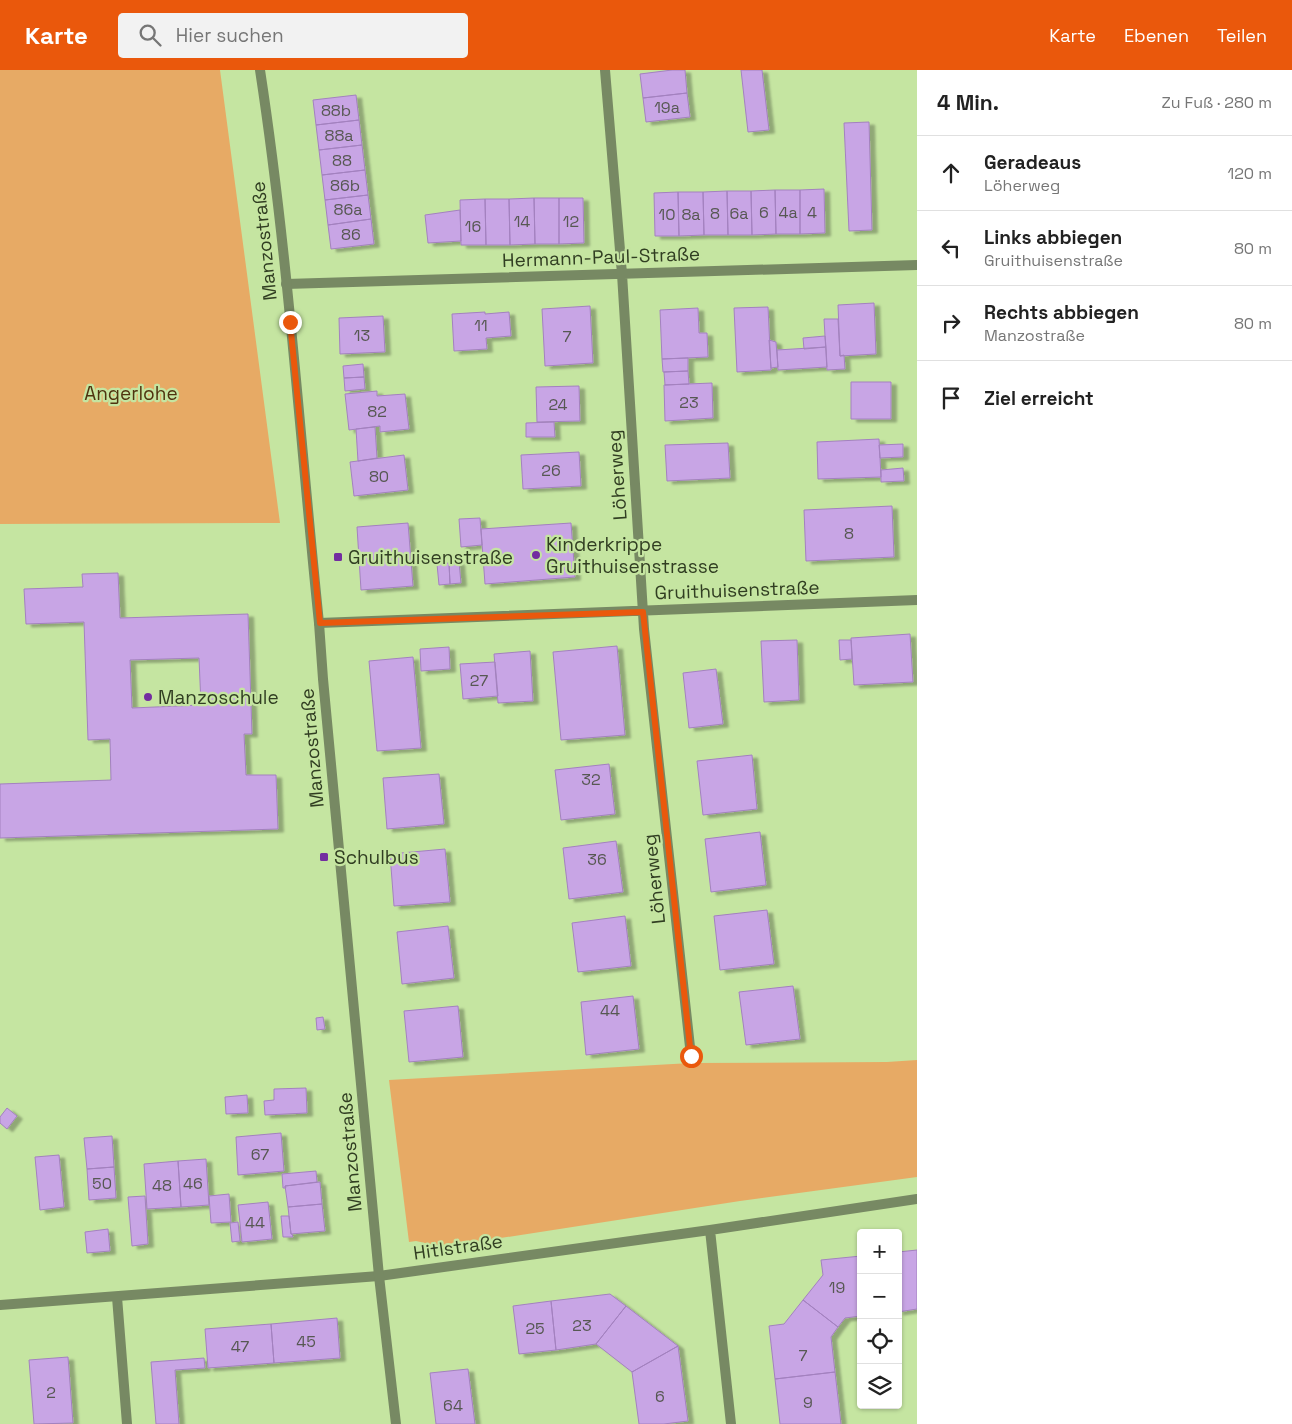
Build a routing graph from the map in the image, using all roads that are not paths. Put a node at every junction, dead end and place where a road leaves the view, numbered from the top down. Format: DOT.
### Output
graph roads {
  1 [pos="260,70"];
  2 [pos="605,70"];
  3 [pos="917,265"];
  4 [pos="622,274"];
  5 [pos="286,284"];
  6 [pos="917,600"];
  7 [pos="643,612"];
  8 [pos="320,623"];
  9 [pos="691,1056"];
  10 [pos="917,1199"];
  11 [pos="710,1230"];
  12 [pos="379,1276"];
  13 [pos="117,1297"];
  14 [pos="0,1305"];
  15 [pos="127,1424"];
  16 [pos="396,1424"];
  17 [pos="731,1424"];
  1 -- 5 [label="street, Manzostraße"];
  2 -- 4 [label="street, Löherweg"];
  3 -- 4 [label="street, Hermann-Paul-Straße"];
  4 -- 5 [label="street, Hermann-Paul-Straße"];
  4 -- 7 [label="street, Löherweg"];
  5 -- 8 [label="street, Manzostraße"];
  6 -- 7 [label="street, Gruithuisenstraße"];
  7 -- 8 [label="street, Gruithuisenstraße"];
  7 -- 9 [label="street, Löherweg"];
  8 -- 12 [label="street, Manzostraße"];
  10 -- 11 [label="street, Hitlstraße"];
  11 -- 12 [label="street, Hitlstraße"];
  11 -- 17 [label="street"];
  12 -- 13 [label="street, Hitlstraße"];
  12 -- 16 [label="street, Manzostraße"];
  13 -- 14 [label="street, Hitlstraße"];
  13 -- 15 [label="street"];
}
